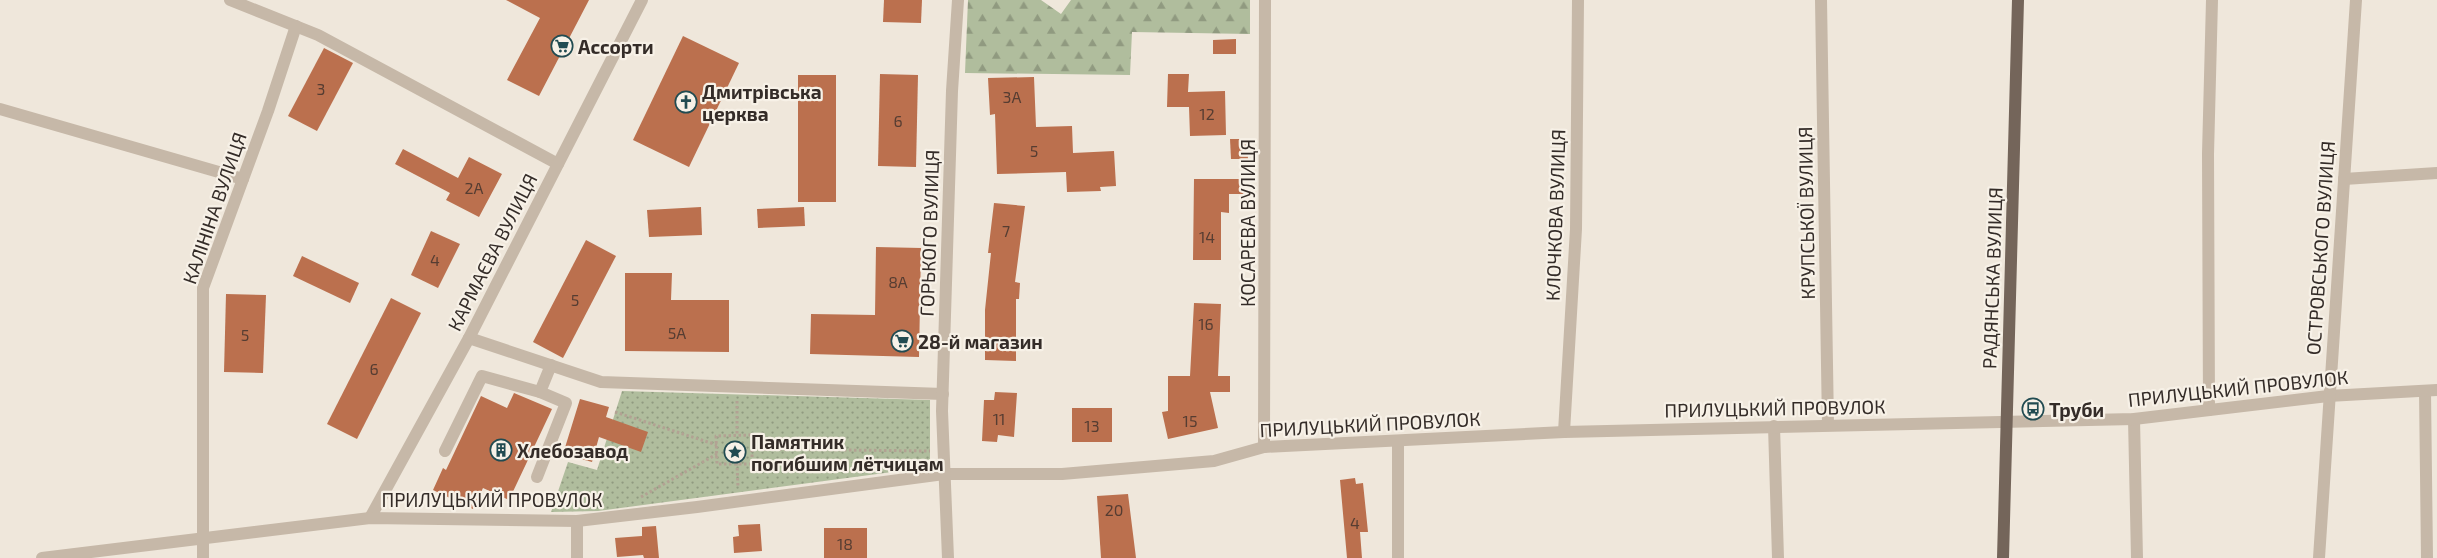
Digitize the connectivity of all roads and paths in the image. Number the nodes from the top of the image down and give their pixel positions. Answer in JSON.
{"nodes":[{"id":1,"x":230,"y":0,"type":"edge"},
{"id":2,"x":642,"y":0,"type":"edge"},
{"id":3,"x":958,"y":0,"type":"edge"},
{"id":4,"x":1265,"y":0,"type":"edge"},
{"id":5,"x":1578,"y":0,"type":"edge"},
{"id":6,"x":1821,"y":0,"type":"edge"},
{"id":7,"x":2018,"y":0,"type":"edge"},
{"id":8,"x":2212,"y":0,"type":"edge"},
{"id":9,"x":2356,"y":0,"type":"edge"},
{"id":10,"x":296,"y":26,"type":"junction"},
{"id":11,"x":0,"y":109,"type":"edge"},
{"id":12,"x":558,"y":164,"type":"junction"},
{"id":13,"x":2437,"y":173,"type":"edge"},
{"id":14,"x":2344,"y":178,"type":"junction"},
{"id":15,"x":243,"y":179,"type":"junction"},
{"id":16,"x":470,"y":338,"type":"junction"},
{"id":17,"x":551,"y":365,"type":"junction"},
{"id":18,"x":737,"y":387,"type":"junction"},
{"id":19,"x":2431,"y":390,"type":"edge"},
{"id":20,"x":540,"y":392,"type":"junction"},
{"id":21,"x":943,"y":394,"type":"junction"},
{"id":22,"x":2328,"y":396,"type":"junction"},
{"id":23,"x":2208,"y":410,"type":"junction"},
{"id":24,"x":615,"y":412,"type":"dead end"},
{"id":25,"x":2134,"y":419,"type":"junction"},
{"id":26,"x":2006,"y":422,"type":"junction"},
{"id":27,"x":1828,"y":425,"type":"junction"},
{"id":28,"x":1774,"y":426,"type":"junction"},
{"id":29,"x":1564,"y":432,"type":"junction"},
{"id":30,"x":737,"y":435,"type":"junction"},
{"id":31,"x":1398,"y":441,"type":"junction"},
{"id":32,"x":717,"y":445,"type":"junction"},
{"id":33,"x":1264,"y":447,"type":"junction"},
{"id":34,"x":752,"y":449,"type":"junction"},
{"id":35,"x":943,"y":451,"type":"junction"},
{"id":36,"x":445,"y":452,"type":"dead end"},
{"id":37,"x":717,"y":454,"type":"junction"},
{"id":38,"x":738,"y":463,"type":"junction"},
{"id":39,"x":944,"y":474,"type":"junction"},
{"id":40,"x":537,"y":477,"type":"dead end"},
{"id":41,"x":639,"y":498,"type":"dead end"},
{"id":42,"x":738,"y":502,"type":"junction"},
{"id":43,"x":370,"y":518,"type":"junction"},
{"id":44,"x":577,"y":521,"type":"junction"},
{"id":45,"x":202,"y":539,"type":"junction"},
{"id":46,"x":42,"y":558,"type":"edge"},
{"id":47,"x":202,"y":558,"type":"edge"},
{"id":48,"x":577,"y":558,"type":"edge"},
{"id":49,"x":948,"y":558,"type":"edge"},
{"id":50,"x":1398,"y":558,"type":"edge"},
{"id":51,"x":1778,"y":558,"type":"edge"},
{"id":52,"x":2003,"y":558,"type":"edge"},
{"id":53,"x":2137,"y":558,"type":"edge"},
{"id":54,"x":2319,"y":558,"type":"edge"},
{"id":55,"x":2427,"y":558,"type":"edge"}],
"edges":[{"from":1,"to":10,"type":"street"},
{"from":2,"to":12,"type":"street","name":"КАРМАЄВА ВУЛИЦЯ"},
{"from":3,"to":21,"type":"street","name":"ГОРЬКОГО ВУЛИЦЯ"},
{"from":4,"to":33,"type":"street","name":"КОСАРЕВА ВУЛИЦЯ"},
{"from":5,"to":29,"type":"street","name":"КЛОЧКОВА ВУЛИЦЯ"},
{"from":6,"to":27,"type":"street","name":"КРУПСЬКОЇ ВУЛИЦЯ"},
{"from":7,"to":26,"type":"main road","name":"РАДЯНСЬКА ВУЛИЦЯ"},
{"from":8,"to":23,"type":"street"},
{"from":9,"to":14,"type":"street","name":"ОСТРОВСЬКОГО ВУЛИЦЯ"},
{"from":10,"to":12,"type":"street"},
{"from":10,"to":15,"type":"street","name":"КАЛІНІНА ВУЛИЦЯ"},
{"from":11,"to":15,"type":"street"},
{"from":12,"to":16,"type":"street","name":"КАРМАЄВА ВУЛИЦЯ"},
{"from":13,"to":14,"type":"street"},
{"from":14,"to":22,"type":"street","name":"ОСТРОВСЬКОГО ВУЛИЦЯ"},
{"from":15,"to":45,"type":"street","name":"КАЛІНІНА ВУЛИЦЯ"},
{"from":16,"to":17,"type":"street"},
{"from":16,"to":43,"type":"street","name":"КАРМАЄВА ВУЛИЦЯ"},
{"from":17,"to":18,"type":"street"},
{"from":17,"to":20,"type":"street"},
{"from":18,"to":21,"type":"street"},
{"from":18,"to":30,"type":"path"},
{"from":19,"to":22,"type":"street","name":"ПРИЛУЦЬКИЙ ПРОВУЛОК"},
{"from":19,"to":55,"type":"street"},
{"from":20,"to":36,"type":"street"},
{"from":20,"to":40,"type":"street"},
{"from":21,"to":35,"type":"street","name":"ГОРЬКОГО ВУЛИЦЯ"},
{"from":22,"to":23,"type":"street","name":"ПРИЛУЦЬКИЙ ПРОВУЛОК"},
{"from":22,"to":54,"type":"street","name":"ОСТРОВСЬКОГО ВУЛИЦЯ"},
{"from":23,"to":25,"type":"street","name":"ПРИЛУЦЬКИЙ ПРОВУЛОК"},
{"from":24,"to":32,"type":"path"},
{"from":25,"to":26,"type":"street","name":"ПРИЛУЦЬКИЙ ПРОВУЛОК"},
{"from":25,"to":53,"type":"street"},
{"from":26,"to":27,"type":"street","name":"ПРИЛУЦЬКИЙ ПРОВУЛОК"},
{"from":26,"to":52,"type":"main road","name":"РАДЯНСЬКА ВУЛИЦЯ"},
{"from":27,"to":28,"type":"street","name":"ПРИЛУЦЬКИЙ ПРОВУЛОК"},
{"from":28,"to":29,"type":"street","name":"ПРИЛУЦЬКИЙ ПРОВУЛОК"},
{"from":28,"to":51,"type":"street"},
{"from":29,"to":31,"type":"street","name":"ПРИЛУЦЬКИЙ ПРОВУЛОК"},
{"from":30,"to":32,"type":"path"},
{"from":30,"to":34,"type":"path"},
{"from":31,"to":33,"type":"street","name":"ПРИЛУЦЬКИЙ ПРОВУЛОК"},
{"from":31,"to":50,"type":"street"},
{"from":32,"to":37,"type":"path"},
{"from":33,"to":39,"type":"street","name":"ПРИЛУЦЬКИЙ ПРОВУЛОК"},
{"from":34,"to":35,"type":"path"},
{"from":34,"to":38,"type":"path"},
{"from":35,"to":39,"type":"street","name":"ГОРЬКОГО ВУЛИЦЯ"},
{"from":37,"to":38,"type":"path"},
{"from":37,"to":41,"type":"path"},
{"from":38,"to":42,"type":"path"},
{"from":39,"to":42,"type":"street","name":"ПРИЛУЦЬКИЙ ПРОВУЛОК"},
{"from":39,"to":49,"type":"street","name":"ГОРЬКОГО ВУЛИЦЯ"},
{"from":42,"to":44,"type":"street","name":"ПРИЛУЦЬКИЙ ПРОВУЛОК"},
{"from":43,"to":44,"type":"street","name":"ПРИЛУЦЬКИЙ ПРОВУЛОК"},
{"from":43,"to":45,"type":"street","name":"ПРИЛУЦЬКИЙ ПРОВУЛОК"},
{"from":44,"to":48,"type":"street"},
{"from":45,"to":46,"type":"street","name":"ПРИЛУЦЬКИЙ ПРОВУЛОК"},
{"from":45,"to":47,"type":"street","name":"КАЛІНІНА ВУЛИЦЯ"}]}
